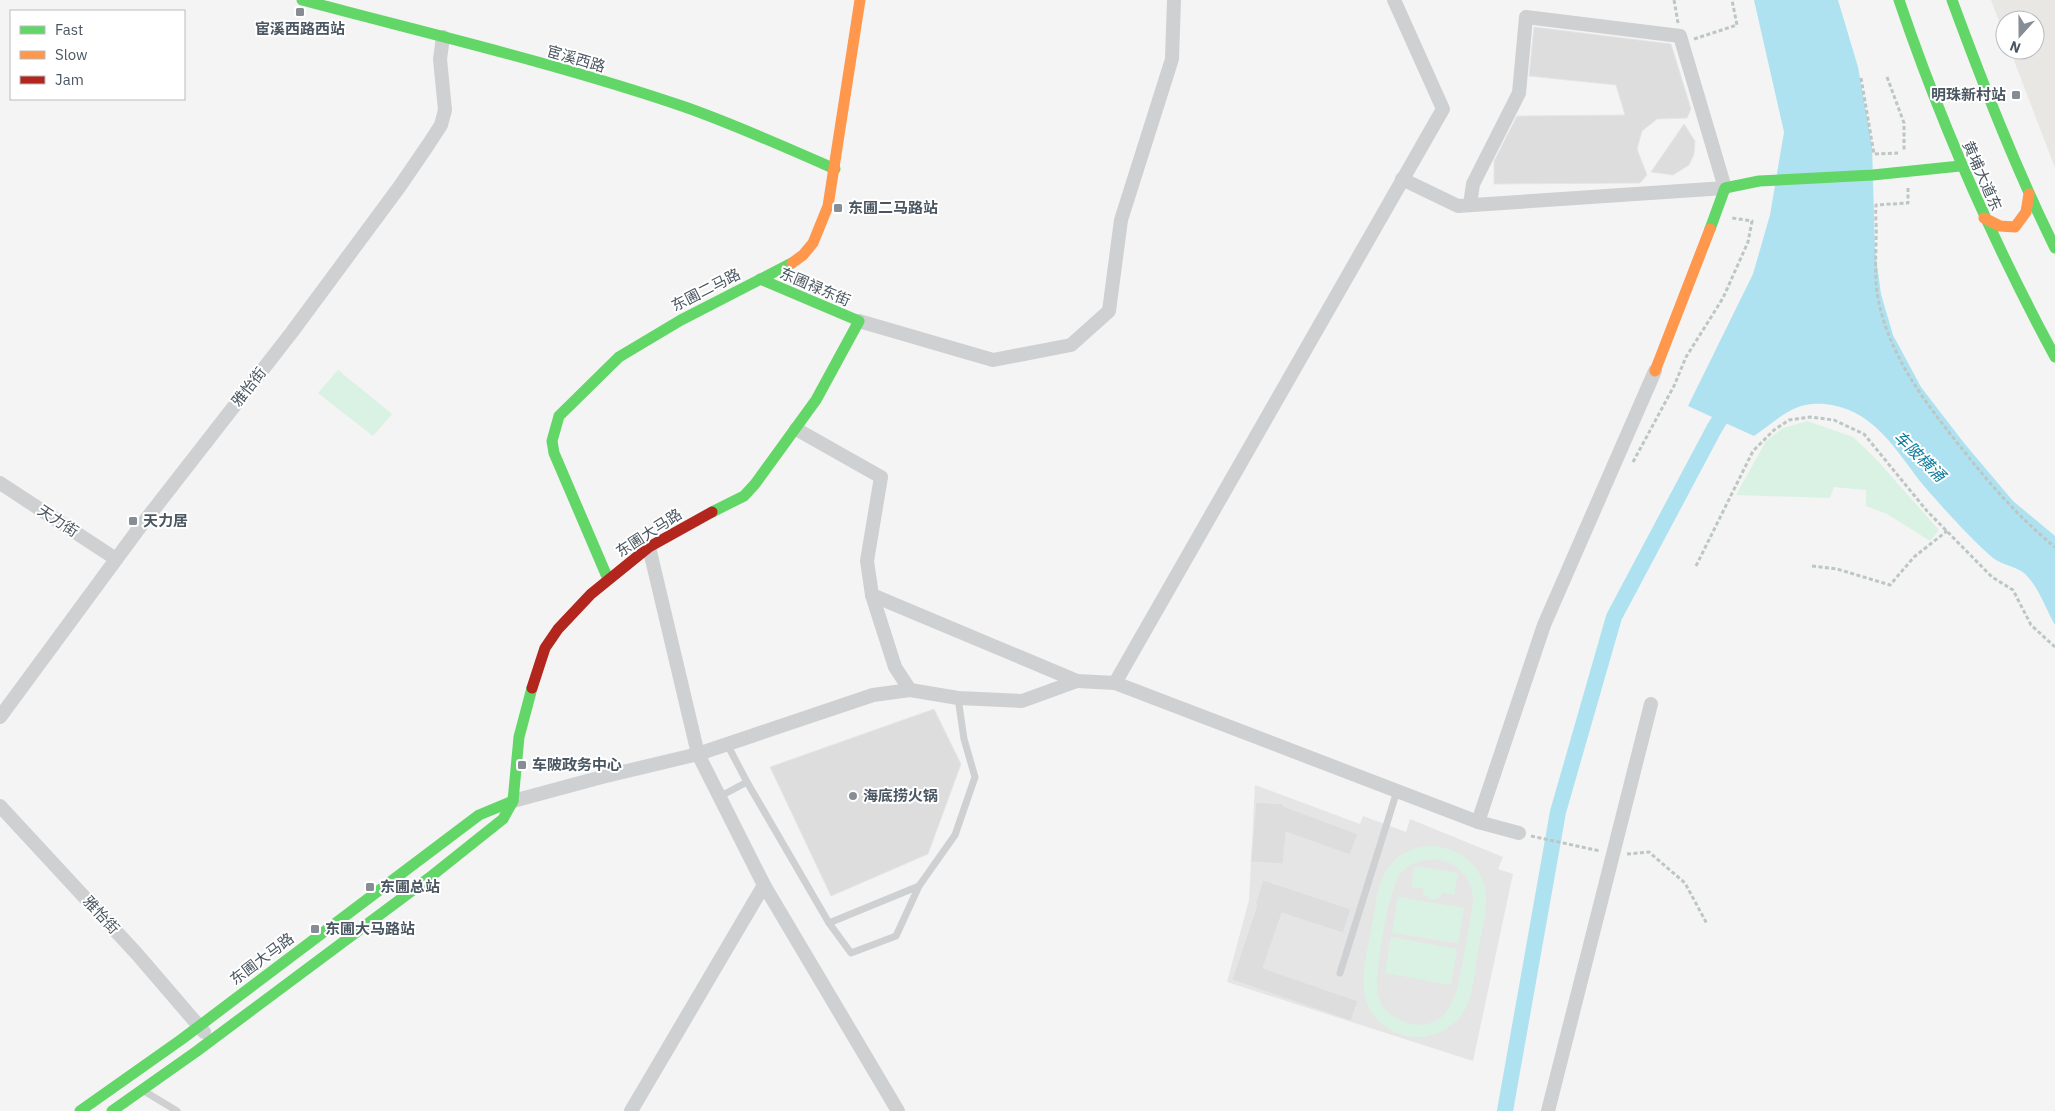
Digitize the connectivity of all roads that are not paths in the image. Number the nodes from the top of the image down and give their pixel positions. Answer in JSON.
{"nodes":[{"id":1,"x":302,"y":0,"type":"edge"},
{"id":2,"x":860,"y":0,"type":"edge"},
{"id":3,"x":1174,"y":0,"type":"edge"},
{"id":4,"x":1394,"y":0,"type":"edge"},
{"id":5,"x":1899,"y":0,"type":"edge"},
{"id":6,"x":1952,"y":0,"type":"edge"},
{"id":7,"x":443,"y":37,"type":"junction"},
{"id":8,"x":1960,"y":166,"type":"junction"},
{"id":9,"x":835,"y":169,"type":"junction"},
{"id":10,"x":1402,"y":178,"type":"junction"},
{"id":11,"x":1725,"y":188,"type":"junction"},
{"id":12,"x":2029,"y":194,"type":"junction"},
{"id":13,"x":1470,"y":205,"type":"junction"},
{"id":14,"x":1984,"y":218,"type":"junction"},
{"id":15,"x":2055,"y":248,"type":"edge"},
{"id":16,"x":760,"y":279,"type":"junction"},
{"id":17,"x":859,"y":322,"type":"junction"},
{"id":18,"x":2055,"y":357,"type":"edge"},
{"id":19,"x":1655,"y":371,"type":"joint"},
{"id":20,"x":796,"y":429,"type":"junction"},
{"id":21,"x":0,"y":483,"type":"edge"},
{"id":22,"x":649,"y":547,"type":"junction"},
{"id":23,"x":116,"y":559,"type":"junction"},
{"id":24,"x":608,"y":579,"type":"junction"},
{"id":25,"x":872,"y":595,"type":"junction"},
{"id":26,"x":1077,"y":681,"type":"junction"},
{"id":27,"x":1115,"y":683,"type":"junction"},
{"id":28,"x":910,"y":690,"type":"junction"},
{"id":29,"x":958,"y":698,"type":"junction"},
{"id":30,"x":1651,"y":704,"type":"dead end"},
{"id":31,"x":0,"y":717,"type":"edge"},
{"id":32,"x":727,"y":744,"type":"junction"},
{"id":33,"x":698,"y":754,"type":"junction"},
{"id":34,"x":747,"y":782,"type":"junction"},
{"id":35,"x":1397,"y":791,"type":"junction"},
{"id":36,"x":719,"y":797,"type":"junction"},
{"id":37,"x":513,"y":801,"type":"junction"},
{"id":38,"x":0,"y":806,"type":"edge"},
{"id":39,"x":1478,"y":822,"type":"junction"},
{"id":40,"x":1519,"y":833,"type":"road end"},
{"id":41,"x":764,"y":885,"type":"junction"},
{"id":42,"x":919,"y":886,"type":"junction"},
{"id":43,"x":829,"y":923,"type":"junction"},
{"id":44,"x":1340,"y":973,"type":"dead end"},
{"id":45,"x":199,"y":1026,"type":"junction"},
{"id":46,"x":211,"y":1040,"type":"junction"},
{"id":47,"x":133,"y":1085,"type":"junction"},
{"id":48,"x":80,"y":1111,"type":"edge"},
{"id":49,"x":112,"y":1111,"type":"edge"},
{"id":50,"x":177,"y":1111,"type":"edge"},
{"id":51,"x":631,"y":1111,"type":"edge"},
{"id":52,"x":898,"y":1111,"type":"edge"},
{"id":53,"x":1548,"y":1111,"type":"edge"}],
"edges":[{"from":1,"to":7,"type":"street","name":"宦溪西路"},
{"from":2,"to":9,"type":"street","name":"东圃二马路"},
{"from":3,"to":17,"type":"street"},
{"from":4,"to":10,"type":"street"},
{"from":5,"to":8,"type":"street","name":"黄埔大道东"},
{"from":6,"to":12,"type":"street"},
{"from":7,"to":9,"type":"street","name":"宦溪西路"},
{"from":7,"to":23,"type":"street","name":"雅怡街"},
{"from":8,"to":11,"type":"street"},
{"from":8,"to":14,"type":"street","name":"黄埔大道东"},
{"from":9,"to":16,"type":"street","name":"东圃二马路"},
{"from":10,"to":13,"type":"street"},
{"from":10,"to":27,"type":"street"},
{"from":11,"to":13,"type":"street"},
{"from":11,"to":13,"type":"street"},
{"from":11,"to":19,"type":"street"},
{"from":12,"to":14,"type":"street"},
{"from":12,"to":15,"type":"street"},
{"from":14,"to":18,"type":"street","name":"黄埔大道东"},
{"from":16,"to":17,"type":"street","name":"东圃禄东街"},
{"from":16,"to":24,"type":"street","name":"东圃二马路"},
{"from":17,"to":20,"type":"street","name":"东圃大马路"},
{"from":19,"to":39,"type":"street"},
{"from":20,"to":22,"type":"street","name":"东圃大马路"},
{"from":20,"to":25,"type":"street"},
{"from":21,"to":23,"type":"street","name":"天力街"},
{"from":22,"to":24,"type":"street","name":"东圃大马路"},
{"from":22,"to":33,"type":"street"},
{"from":23,"to":31,"type":"street","name":"雅怡街"},
{"from":24,"to":37,"type":"street","name":"东圃大马路"},
{"from":25,"to":26,"type":"street"},
{"from":25,"to":28,"type":"street"},
{"from":26,"to":27,"type":"street"},
{"from":26,"to":29,"type":"street"},
{"from":27,"to":35,"type":"street"},
{"from":28,"to":29,"type":"street"},
{"from":28,"to":32,"type":"street"},
{"from":29,"to":42,"type":"lane"},
{"from":30,"to":53,"type":"street"},
{"from":32,"to":33,"type":"street"},
{"from":32,"to":34,"type":"lane"},
{"from":33,"to":36,"type":"street"},
{"from":33,"to":37,"type":"street"},
{"from":34,"to":36,"type":"lane"},
{"from":34,"to":43,"type":"lane"},
{"from":35,"to":39,"type":"street"},
{"from":35,"to":44,"type":"lane"},
{"from":36,"to":41,"type":"street"},
{"from":37,"to":45,"type":"street","name":"东圃大马路"},
{"from":37,"to":46,"type":"street","name":"东圃大马路"},
{"from":38,"to":45,"type":"street","name":"雅怡街"},
{"from":39,"to":40,"type":"street"},
{"from":41,"to":51,"type":"street"},
{"from":41,"to":52,"type":"street"},
{"from":42,"to":43,"type":"lane"},
{"from":42,"to":43,"type":"lane"},
{"from":45,"to":46,"type":"street","name":"雅怡街"},
{"from":45,"to":47,"type":"street","name":"东圃大马路"},
{"from":46,"to":47,"type":"street","name":"东圃大马路"},
{"from":47,"to":48,"type":"street","name":"东圃大马路"},
{"from":47,"to":49,"type":"street","name":"东圃大马路"},
{"from":47,"to":50,"type":"lane"}]}
